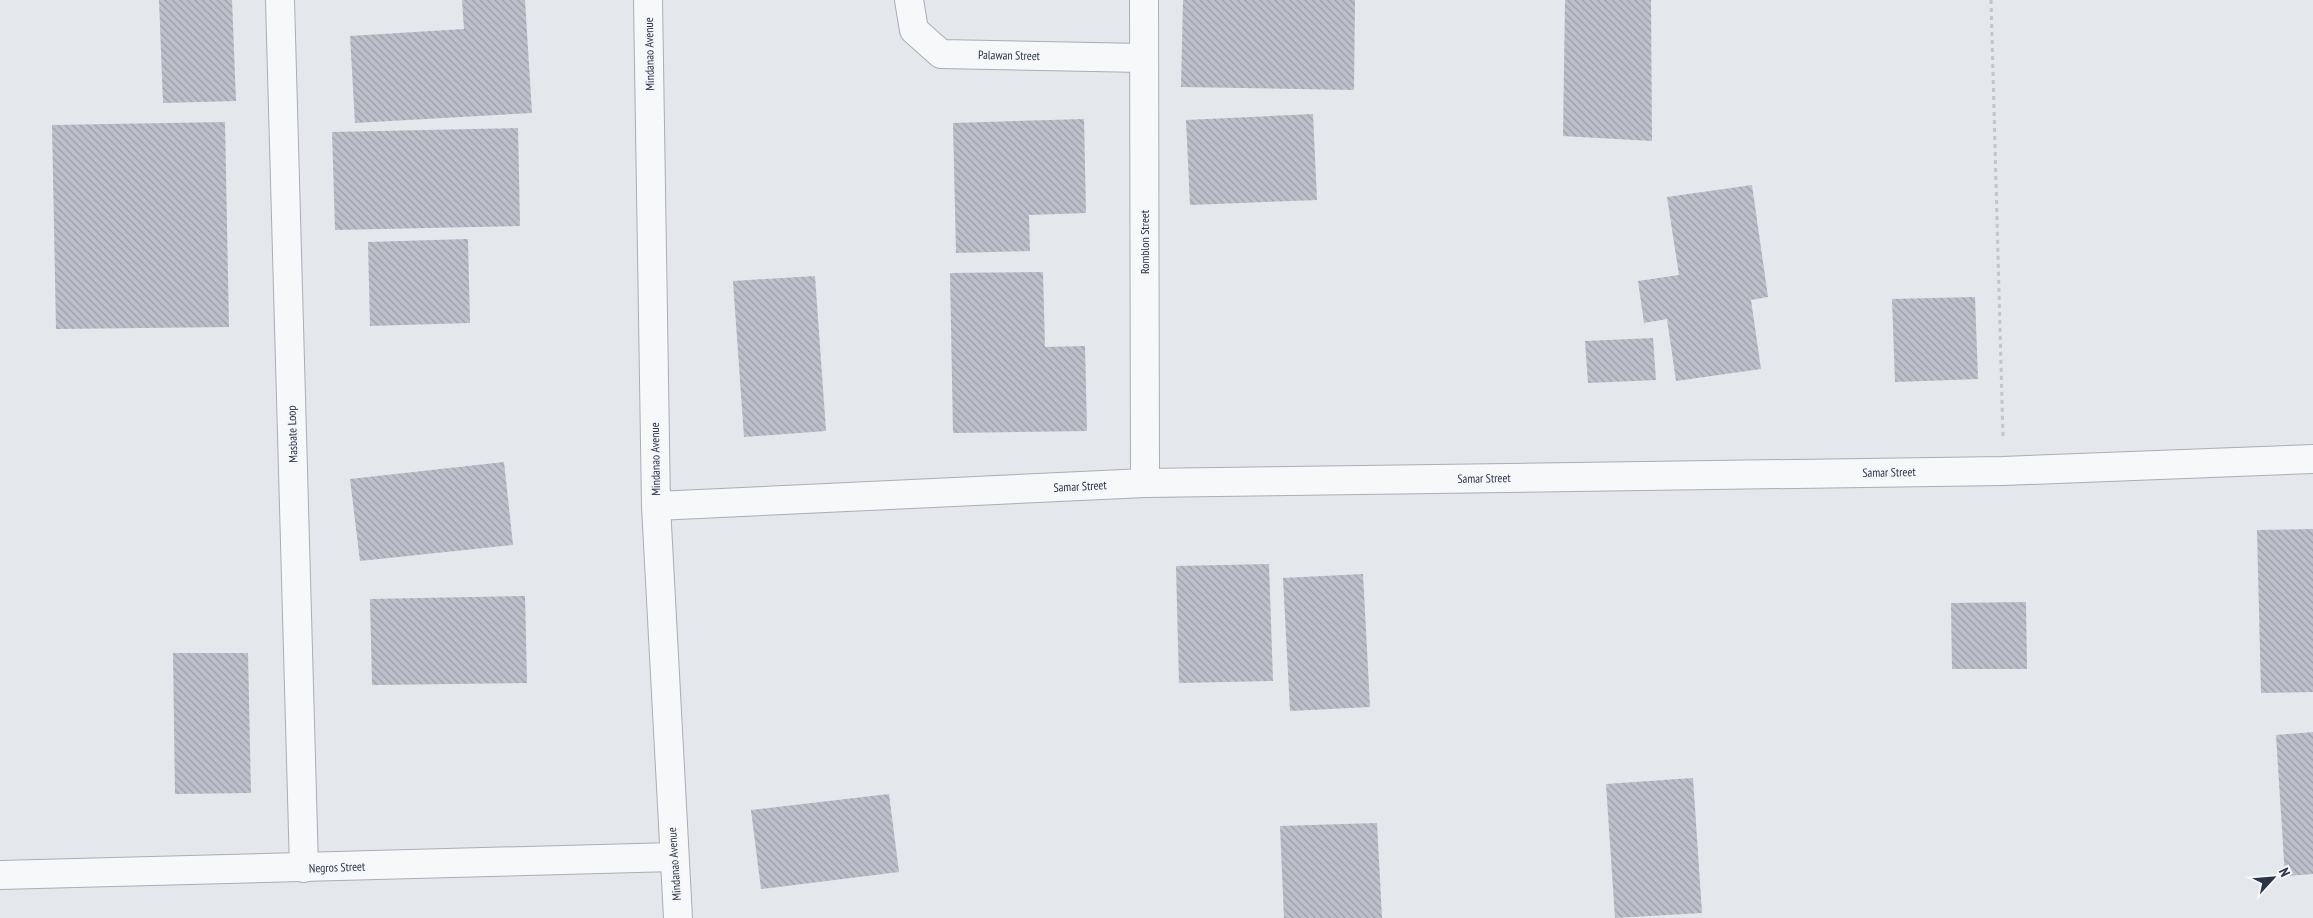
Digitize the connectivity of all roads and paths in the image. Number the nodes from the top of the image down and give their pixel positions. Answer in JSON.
{"nodes":[{"id":1,"x":280,"y":0,"type":"edge"},
{"id":2,"x":648,"y":0,"type":"edge"},
{"id":3,"x":909,"y":0,"type":"edge"},
{"id":4,"x":1144,"y":0,"type":"edge"},
{"id":5,"x":1991,"y":0,"type":"edge"},
{"id":6,"x":1143,"y":58,"type":"junction"},
{"id":7,"x":2313,"y":459,"type":"edge"},
{"id":8,"x":2003,"y":471,"type":"junction"},
{"id":9,"x":1145,"y":483,"type":"junction"},
{"id":10,"x":656,"y":506,"type":"junction"},
{"id":11,"x":674,"y":857,"type":"junction"},
{"id":12,"x":304,"y":868,"type":"junction"},
{"id":13,"x":0,"y":875,"type":"edge"},
{"id":14,"x":678,"y":918,"type":"edge"}],
"edges":[{"from":1,"to":12,"type":"street","name":"Masbate Loop"},
{"from":2,"to":10,"type":"street","name":"Mindanao Avenue"},
{"from":3,"to":6,"type":"street","name":"Palawan Street"},
{"from":4,"to":6,"type":"street","name":"Romblon Street"},
{"from":5,"to":8,"type":"path"},
{"from":6,"to":9,"type":"street","name":"Romblon Street"},
{"from":7,"to":8,"type":"street","name":"Samar Street"},
{"from":8,"to":9,"type":"street","name":"Samar Street"},
{"from":9,"to":10,"type":"street","name":"Samar Street"},
{"from":10,"to":11,"type":"street","name":"Mindanao Avenue"},
{"from":11,"to":12,"type":"street","name":"Negros Street"},
{"from":11,"to":14,"type":"street","name":"Mindanao Avenue"},
{"from":12,"to":13,"type":"street","name":"Negros Street"}]}
